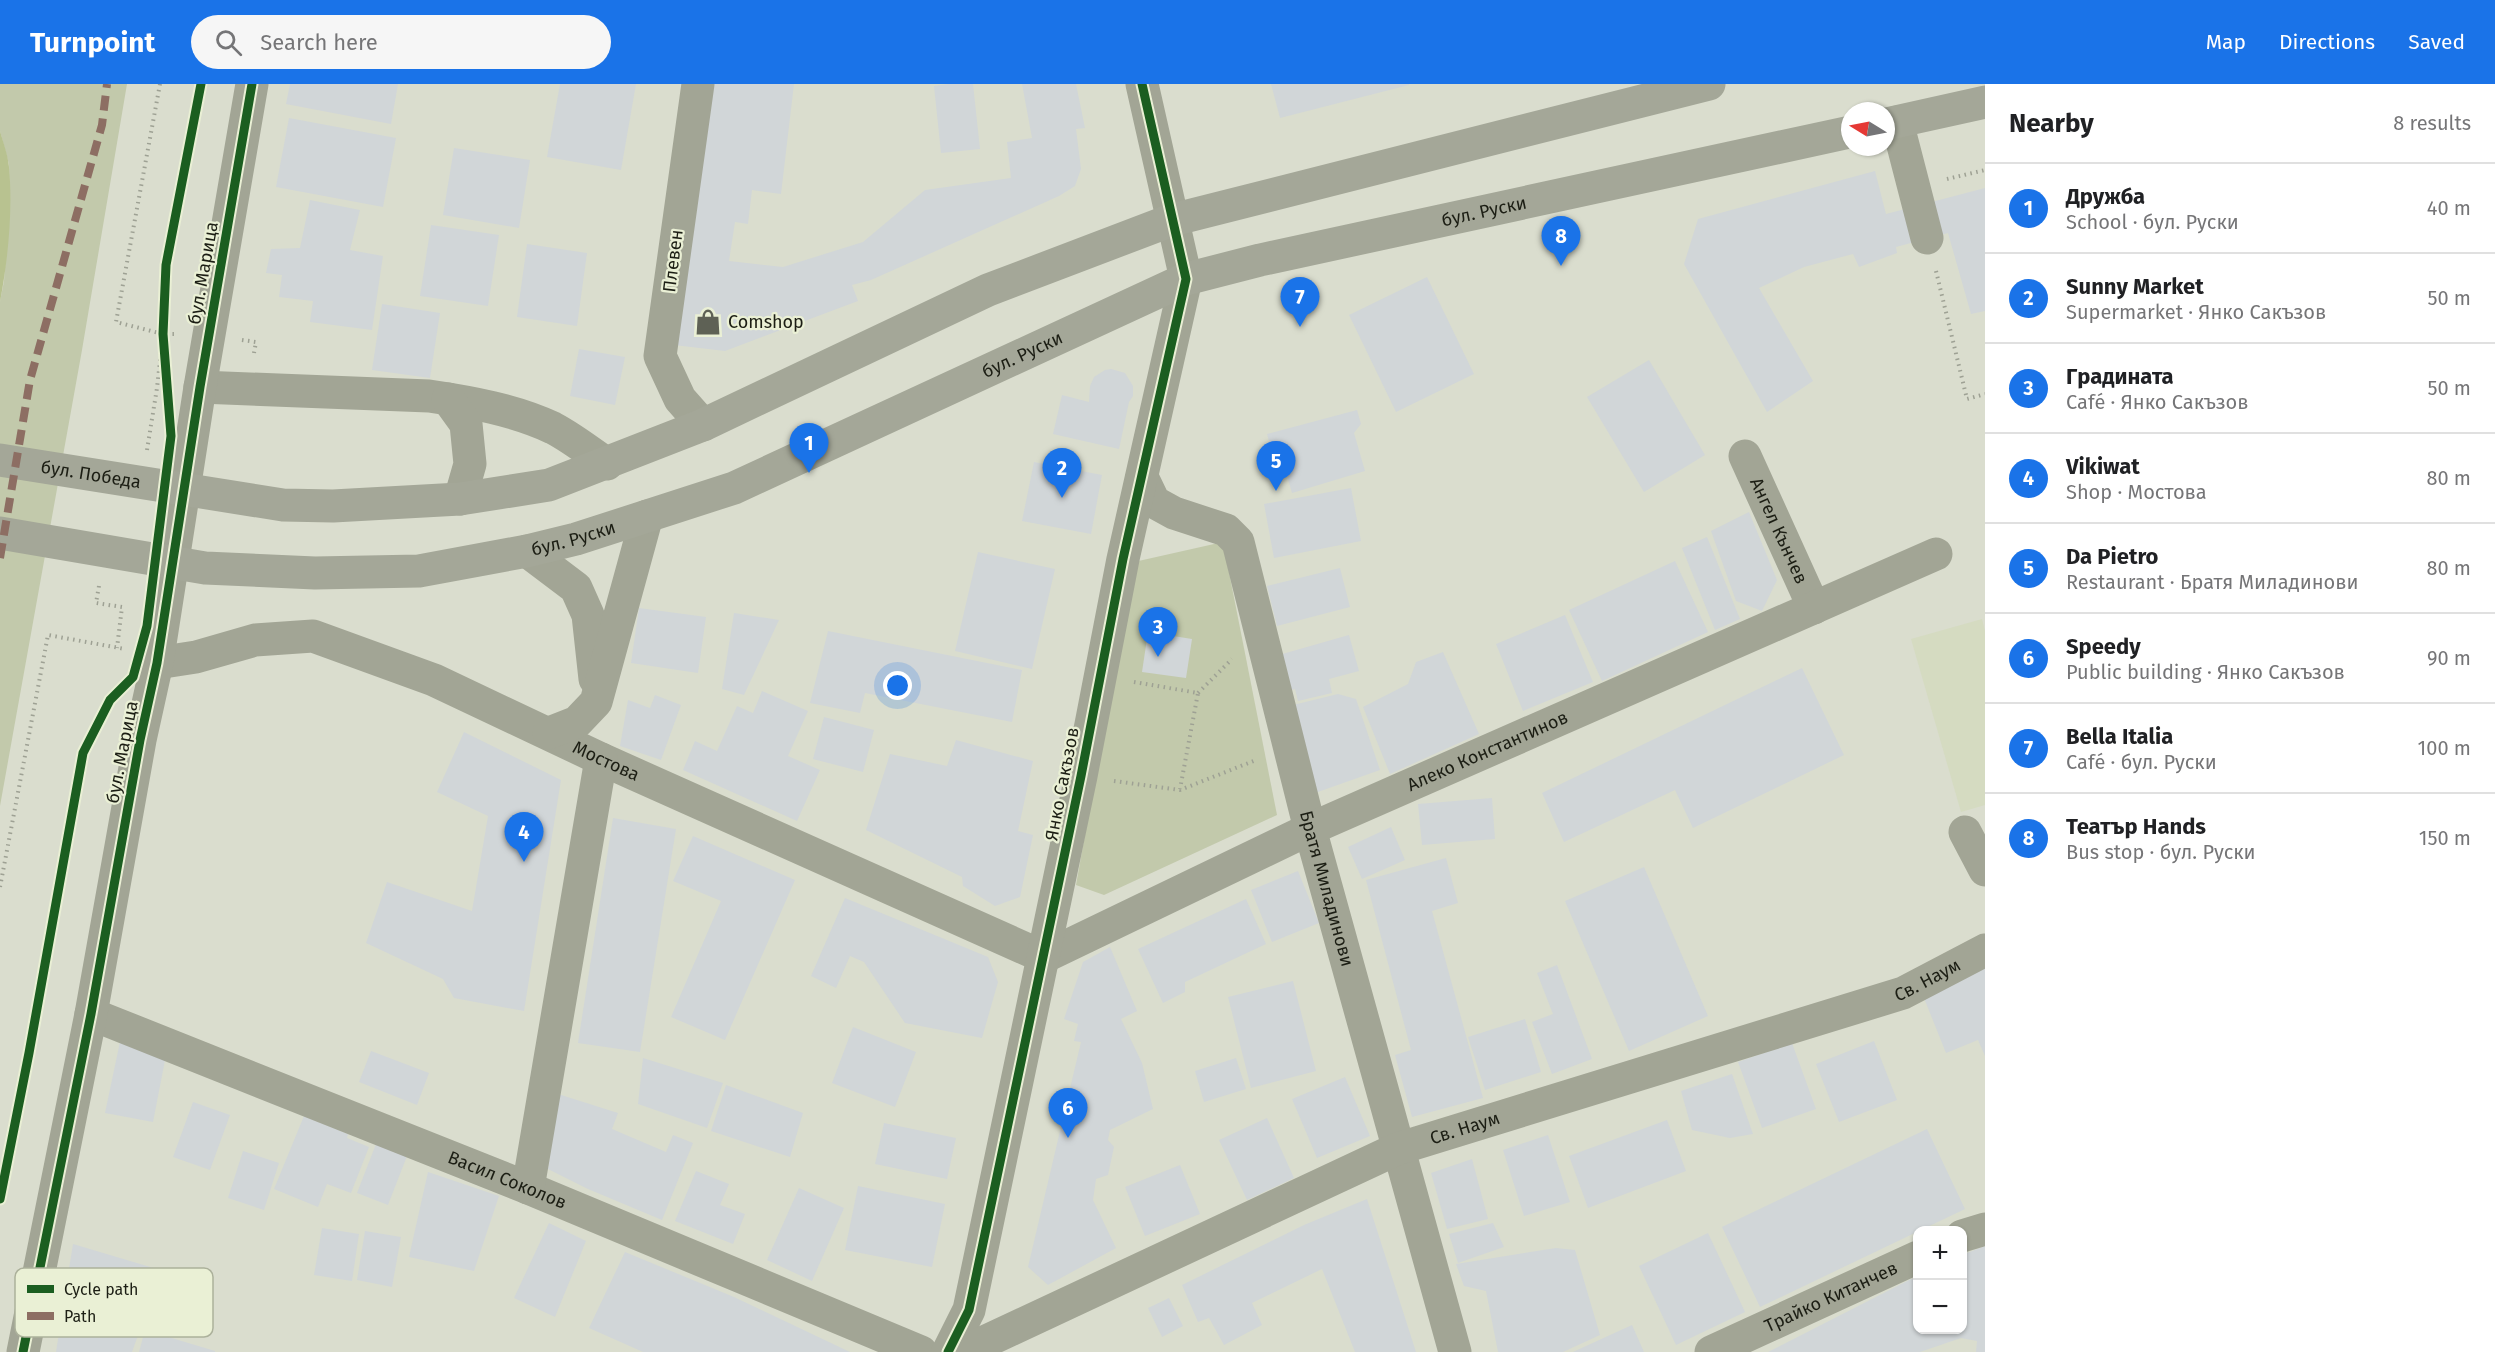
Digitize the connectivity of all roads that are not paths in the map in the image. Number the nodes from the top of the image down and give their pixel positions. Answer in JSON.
{"nodes":[{"id":1,"x":252,"y":84,"type":"edge"},
{"id":2,"x":698,"y":84,"type":"edge"},
{"id":3,"x":1142,"y":84,"type":"edge"},
{"id":4,"x":1709,"y":84,"type":"edge"},
{"id":5,"x":1985,"y":102,"type":"edge"},
{"id":6,"x":1895,"y":122,"type":"edge"},
{"id":7,"x":1841,"y":134,"type":"edge"},
{"id":8,"x":1895,"y":136,"type":"edge"},
{"id":9,"x":1172,"y":220,"type":"junction"},
{"id":10,"x":1931,"y":252,"type":"road end"},
{"id":11,"x":1186,"y":279,"type":"junction"},
{"id":12,"x":200,"y":387,"type":"junction"},
{"id":13,"x":448,"y":399,"type":"junction"},
{"id":14,"x":704,"y":425,"type":"junction"},
{"id":15,"x":1745,"y":456,"type":"dead end"},
{"id":16,"x":0,"y":460,"type":"edge"},
{"id":17,"x":607,"y":464,"type":"junction"},
{"id":18,"x":1142,"y":477,"type":"junction"},
{"id":19,"x":460,"y":499,"type":"junction"},
{"id":20,"x":647,"y":516,"type":"junction"},
{"id":21,"x":0,"y":532,"type":"edge"},
{"id":22,"x":527,"y":551,"type":"junction"},
{"id":23,"x":1936,"y":554,"type":"dead end"},
{"id":24,"x":1814,"y":608,"type":"junction"},
{"id":25,"x":157,"y":663,"type":"junction"},
{"id":26,"x":596,"y":702,"type":"junction"},
{"id":27,"x":549,"y":733,"type":"junction"},
{"id":28,"x":601,"y":759,"type":"junction"},
{"id":29,"x":1310,"y":829,"type":"junction"},
{"id":30,"x":1965,"y":832,"type":"dead end"},
{"id":31,"x":1985,"y":870,"type":"edge"},
{"id":32,"x":1985,"y":950,"type":"edge"},
{"id":33,"x":1044,"y":957,"type":"junction"},
{"id":34,"x":92,"y":1014,"type":"junction"},
{"id":35,"x":1397,"y":1149,"type":"junction"},
{"id":36,"x":528,"y":1188,"type":"junction"},
{"id":37,"x":1985,"y":1229,"type":"edge"},
{"id":38,"x":1967,"y":1234,"type":"edge"},
{"id":39,"x":1913,"y":1259,"type":"edge"},
{"id":40,"x":39,"y":1268,"type":"edge"},
{"id":41,"x":25,"y":1337,"type":"edge"},
{"id":42,"x":22,"y":1352,"type":"edge"},
{"id":43,"x":921,"y":1352,"type":"edge"},
{"id":44,"x":948,"y":1352,"type":"edge"},
{"id":45,"x":963,"y":1352,"type":"edge"},
{"id":46,"x":1455,"y":1352,"type":"edge"},
{"id":47,"x":1711,"y":1352,"type":"edge"}],
"edges":[{"from":1,"to":12,"type":"street","name":"бул. Марица"},
{"from":2,"to":14,"type":"street","name":"Плевен"},
{"from":3,"to":9,"type":"street","name":"Янко Сакъзов"},
{"from":4,"to":9,"type":"main road"},
{"from":5,"to":6,"type":"main road"},
{"from":7,"to":11,"type":"main road","name":"бул. Руски"},
{"from":8,"to":10,"type":"street"},
{"from":9,"to":11,"type":"street","name":"Янко Сакъзов"},
{"from":9,"to":14,"type":"main road"},
{"from":11,"to":18,"type":"street","name":"Янко Сакъзов"},
{"from":11,"to":20,"type":"main road","name":"бул. Руски"},
{"from":12,"to":13,"type":"street"},
{"from":12,"to":25,"type":"street","name":"бул. Марица"},
{"from":13,"to":17,"type":"street"},
{"from":13,"to":19,"type":"street"},
{"from":14,"to":17,"type":"main road"},
{"from":15,"to":24,"type":"street","name":"Ангел Кънчев"},
{"from":16,"to":19,"type":"main road","name":"бул. Победа"},
{"from":17,"to":19,"type":"main road"},
{"from":18,"to":29,"type":"street","name":"Братя Миладинови"},
{"from":18,"to":33,"type":"street","name":"Янко Сакъзов"},
{"from":20,"to":22,"type":"main road","name":"бул. Руски"},
{"from":20,"to":26,"type":"street"},
{"from":21,"to":22,"type":"main road","name":"бул. Руски"},
{"from":22,"to":26,"type":"street"},
{"from":23,"to":24,"type":"street","name":"Алеко Константинов"},
{"from":24,"to":29,"type":"street","name":"Алеко Константинов"},
{"from":25,"to":27,"type":"street","name":"Мостова"},
{"from":25,"to":34,"type":"street","name":"бул. Марица"},
{"from":26,"to":27,"type":"street"},
{"from":27,"to":28,"type":"street","name":"Мостова"},
{"from":28,"to":33,"type":"street","name":"Мостова"},
{"from":28,"to":36,"type":"street"},
{"from":29,"to":33,"type":"street","name":"Алеко Константинов"},
{"from":29,"to":35,"type":"street","name":"Братя Миладинови"},
{"from":30,"to":31,"type":"street"},
{"from":32,"to":35,"type":"street","name":"Св. Наум"},
{"from":33,"to":44,"type":"street","name":"Янко Сакъзов"},
{"from":34,"to":36,"type":"street","name":"Васил Соколов"},
{"from":34,"to":40,"type":"street","name":"бул. Марица"},
{"from":35,"to":45,"type":"street","name":"Св. Наум"},
{"from":35,"to":46,"type":"street","name":"Братя Миладинови"},
{"from":36,"to":43,"type":"street","name":"Васил Соколов"},
{"from":37,"to":38,"type":"street"},
{"from":39,"to":47,"type":"street","name":"Трайко Китанчев"},
{"from":41,"to":42,"type":"street","name":"бул. Марица"}]}
